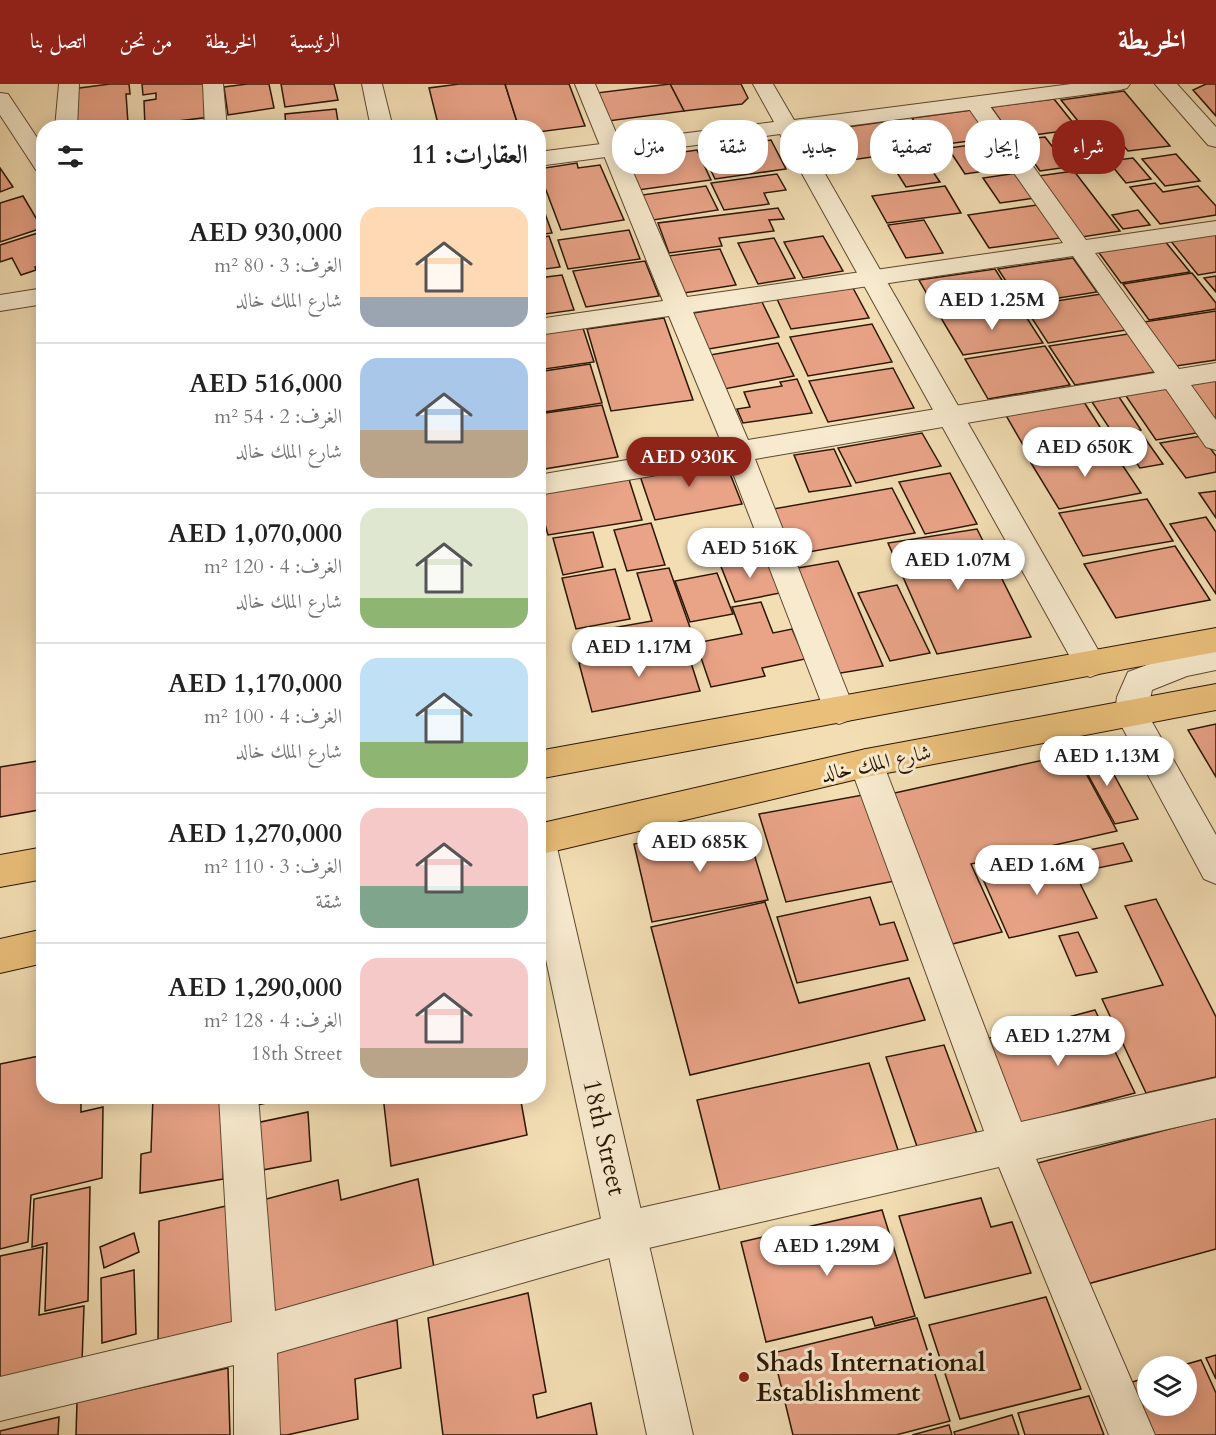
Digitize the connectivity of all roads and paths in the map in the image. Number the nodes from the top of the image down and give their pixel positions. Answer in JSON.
{"nodes":[{"id":1,"x":69,"y":84,"type":"edge"},
{"id":2,"x":213,"y":84,"type":"edge"},
{"id":3,"x":372,"y":84,"type":"edge"},
{"id":4,"x":585,"y":84,"type":"edge"},
{"id":5,"x":763,"y":84,"type":"edge"},
{"id":6,"x":1120,"y":84,"type":"edge"},
{"id":7,"x":1165,"y":84,"type":"edge"},
{"id":8,"x":0,"y":99,"type":"edge"},
{"id":9,"x":976,"y":103,"type":"junction"},
{"id":10,"x":67,"y":120,"type":"edge"},
{"id":11,"x":215,"y":120,"type":"edge"},
{"id":12,"x":379,"y":120,"type":"edge"},
{"id":13,"x":783,"y":120,"type":"edge"},
{"id":14,"x":842,"y":120,"type":"edge"},
{"id":15,"x":780,"y":128,"type":"edge"},
{"id":16,"x":686,"y":140,"type":"edge"},
{"id":17,"x":1216,"y":140,"type":"edge"},
{"id":18,"x":612,"y":149,"type":"joint"},
{"id":19,"x":36,"y":153,"type":"edge"},
{"id":20,"x":546,"y":158,"type":"edge"},
{"id":21,"x":622,"y":174,"type":"edge"},
{"id":22,"x":814,"y":174,"type":"edge"},
{"id":23,"x":1216,"y":228,"type":"edge"},
{"id":24,"x":1081,"y":249,"type":"junction"},
{"id":25,"x":873,"y":279,"type":"junction"},
{"id":26,"x":36,"y":297,"type":"edge"},
{"id":27,"x":0,"y":303,"type":"edge"},
{"id":28,"x":678,"y":307,"type":"junction"},
{"id":29,"x":546,"y":326,"type":"edge"},
{"id":30,"x":1216,"y":372,"type":"edge"},
{"id":31,"x":1171,"y":379,"type":"junction"},
{"id":32,"x":949,"y":415,"type":"junction"},
{"id":33,"x":1216,"y":440,"type":"edge"},
{"id":34,"x":739,"y":452,"type":"junction"},
{"id":35,"x":546,"y":484,"type":"edge"},
{"id":36,"x":1216,"y":640,"type":"edge"},
{"id":37,"x":1216,"y":657,"type":"edge"},
{"id":38,"x":1090,"y":664,"type":"junction"},
{"id":39,"x":1216,"y":697,"type":"edge"},
{"id":40,"x":839,"y":711,"type":"junction"},
{"id":41,"x":1131,"y":714,"type":"junction"},
{"id":42,"x":866,"y":763,"type":"junction"},
{"id":43,"x":546,"y":764,"type":"edge"},
{"id":44,"x":546,"y":838,"type":"edge"},
{"id":45,"x":36,"y":864,"type":"edge"},
{"id":46,"x":1216,"y":868,"type":"edge"},
{"id":47,"x":0,"y":871,"type":"edge"},
{"id":48,"x":546,"y":871,"type":"edge"},
{"id":49,"x":36,"y":948,"type":"edge"},
{"id":50,"x":0,"y":956,"type":"edge"},
{"id":51,"x":1216,"y":1098,"type":"edge"},
{"id":52,"x":239,"y":1104,"type":"edge"},
{"id":53,"x":1010,"y":1146,"type":"junction"},
{"id":54,"x":627,"y":1232,"type":"junction"},
{"id":55,"x":255,"y":1338,"type":"junction"},
{"id":56,"x":0,"y":1399,"type":"edge"},
{"id":57,"x":257,"y":1435,"type":"edge"},
{"id":58,"x":670,"y":1435,"type":"edge"},
{"id":59,"x":1132,"y":1435,"type":"edge"}],
"edges":[{"from":1,"to":10,"type":"street"},
{"from":2,"to":11,"type":"street"},
{"from":3,"to":12,"type":"street"},
{"from":4,"to":18,"type":"street"},
{"from":5,"to":13,"type":"street"},
{"from":6,"to":9,"type":"street"},
{"from":7,"to":17,"type":"street"},
{"from":8,"to":19,"type":"street"},
{"from":9,"to":14,"type":"street"},
{"from":9,"to":24,"type":"street"},
{"from":15,"to":16,"type":"street"},
{"from":18,"to":20,"type":"street"},
{"from":21,"to":28,"type":"street"},
{"from":22,"to":25,"type":"street"},
{"from":23,"to":24,"type":"street"},
{"from":24,"to":25,"type":"street"},
{"from":24,"to":31,"type":"street"},
{"from":25,"to":28,"type":"street"},
{"from":25,"to":32,"type":"street"},
{"from":26,"to":27,"type":"street"},
{"from":28,"to":29,"type":"street"},
{"from":28,"to":34,"type":"street"},
{"from":30,"to":31,"type":"street"},
{"from":31,"to":32,"type":"street"},
{"from":31,"to":33,"type":"street"},
{"from":32,"to":34,"type":"street"},
{"from":32,"to":38,"type":"street"},
{"from":34,"to":35,"type":"street"},
{"from":34,"to":40,"type":"street"},
{"from":36,"to":38,"type":"main road"},
{"from":37,"to":41,"type":"street"},
{"from":38,"to":40,"type":"main road"},
{"from":39,"to":41,"type":"main road","name":"شارع الملك خالد"},
{"from":40,"to":43,"type":"main road"},
{"from":41,"to":42,"type":"main road","name":"شارع الملك خالد"},
{"from":41,"to":46,"type":"street"},
{"from":42,"to":44,"type":"main road","name":"شارع الملك خالد"},
{"from":42,"to":53,"type":"street"},
{"from":45,"to":47,"type":"main road"},
{"from":48,"to":54,"type":"street","name":"18th Street"},
{"from":49,"to":50,"type":"main road"},
{"from":51,"to":53,"type":"street"},
{"from":52,"to":55,"type":"street"},
{"from":53,"to":54,"type":"street"},
{"from":53,"to":59,"type":"street"},
{"from":54,"to":55,"type":"street"},
{"from":54,"to":58,"type":"street","name":"18th Street"},
{"from":55,"to":56,"type":"street"},
{"from":55,"to":57,"type":"street"}]}
